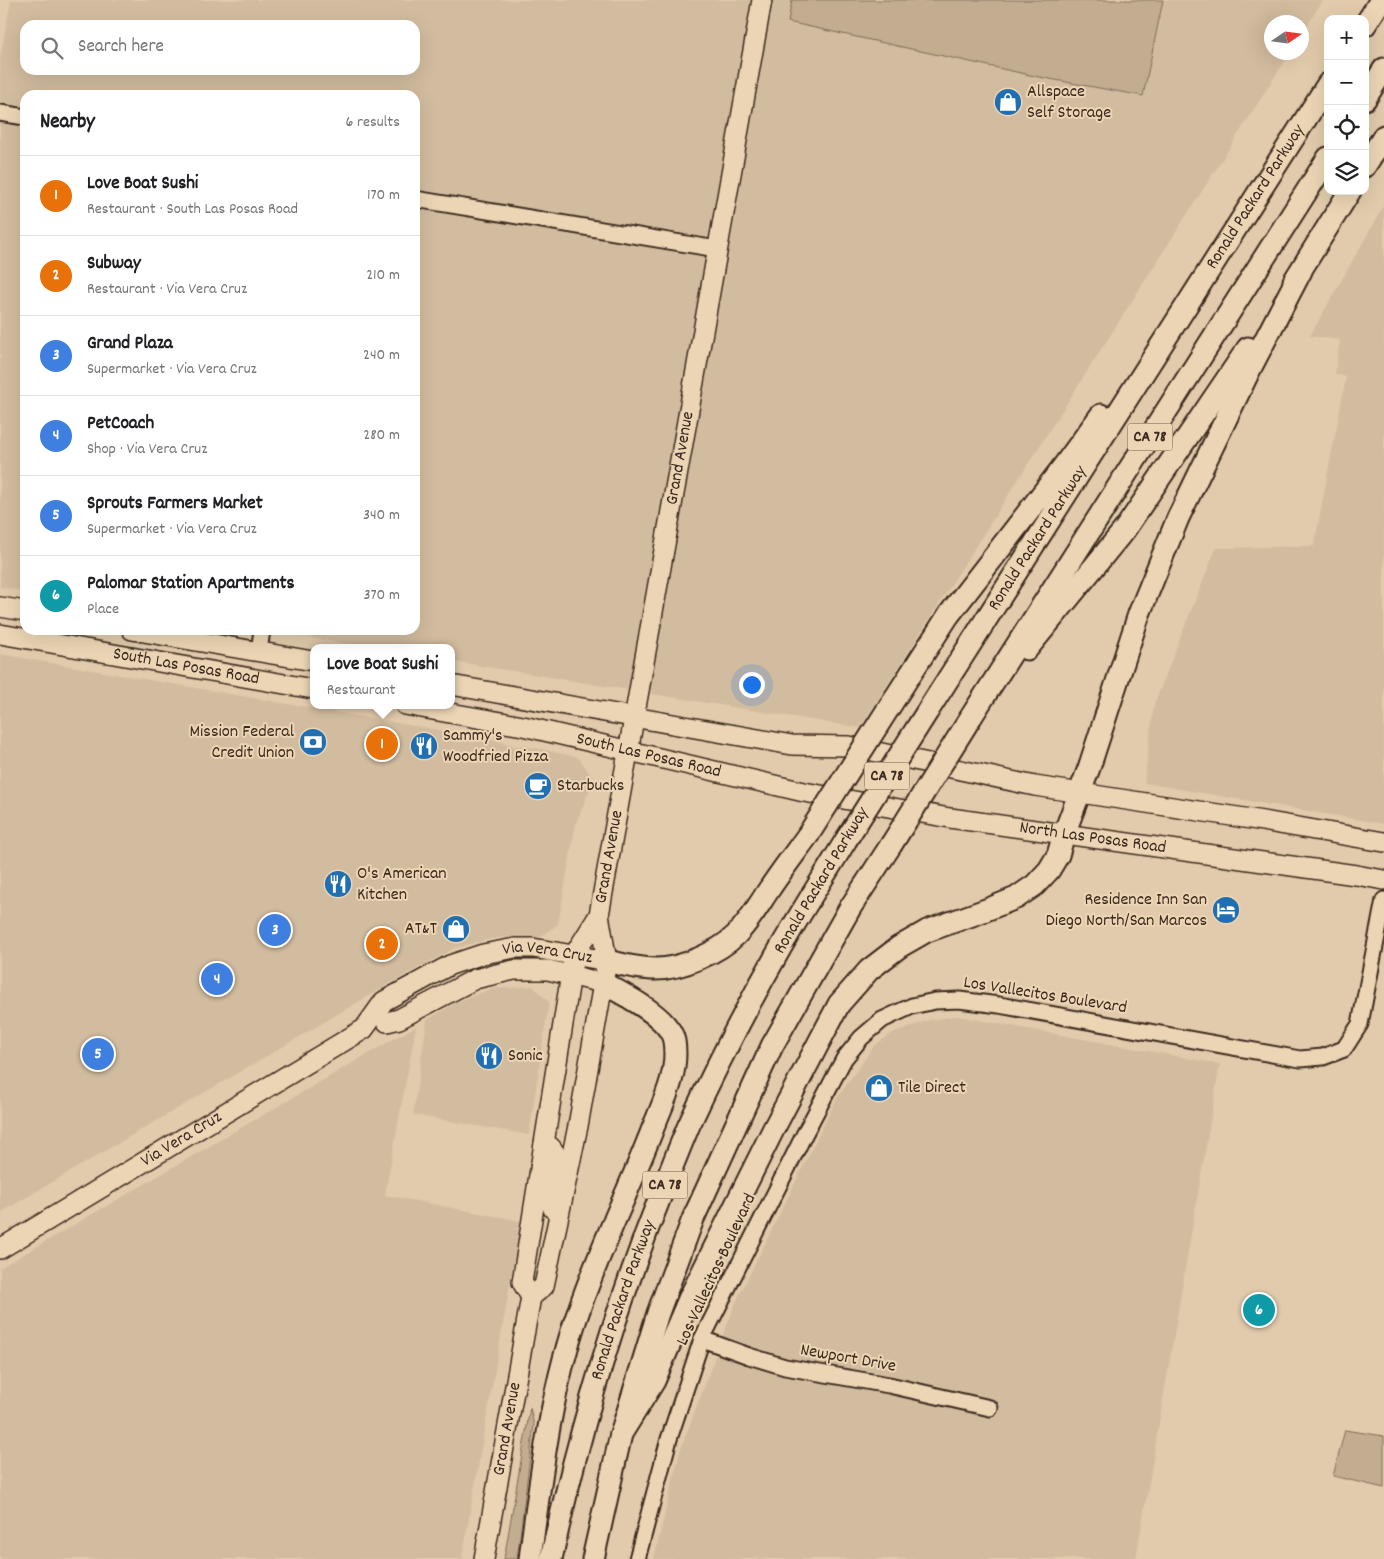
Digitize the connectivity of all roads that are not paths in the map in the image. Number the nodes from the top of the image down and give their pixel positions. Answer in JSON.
{"nodes":[{"id":1,"x":762,"y":0,"type":"edge"},
{"id":2,"x":1381,"y":0,"type":"edge"},
{"id":3,"x":1369,"y":19,"type":"edge"},
{"id":4,"x":1384,"y":69,"type":"edge"},
{"id":5,"x":1324,"y":90,"type":"edge"},
{"id":6,"x":1369,"y":93,"type":"edge"},
{"id":7,"x":0,"y":113,"type":"edge"},
{"id":8,"x":20,"y":116,"type":"edge"},
{"id":9,"x":1384,"y":136,"type":"edge"},
{"id":10,"x":1369,"y":160,"type":"edge"},
{"id":11,"x":1324,"y":164,"type":"edge"},
{"id":12,"x":1348,"y":195,"type":"edge"},
{"id":13,"x":420,"y":200,"type":"edge"},
{"id":14,"x":1241,"y":220,"type":"junction"},
{"id":15,"x":717,"y":249,"type":"junction"},
{"id":16,"x":1301,"y":271,"type":"junction"},
{"id":17,"x":0,"y":607,"type":"edge"},
{"id":18,"x":20,"y":610,"type":"edge"},
{"id":19,"x":0,"y":634,"type":"edge"},
{"id":20,"x":161,"y":635,"type":"edge"},
{"id":21,"x":261,"y":635,"type":"edge"},
{"id":22,"x":258,"y":652,"type":"junction"},
{"id":23,"x":310,"y":661,"type":"edge"},
{"id":24,"x":455,"y":686,"type":"edge"},
{"id":25,"x":310,"y":688,"type":"edge"},
{"id":26,"x":427,"y":709,"type":"edge"},
{"id":27,"x":635,"y":717,"type":"junction"},
{"id":28,"x":971,"y":717,"type":"junction"},
{"id":29,"x":629,"y":751,"type":"junction"},
{"id":30,"x":804,"y":792,"type":"joint"},
{"id":31,"x":1079,"y":793,"type":"junction"},
{"id":32,"x":1064,"y":834,"type":"junction"},
{"id":33,"x":1384,"y":842,"type":"edge"},
{"id":34,"x":1384,"y":880,"type":"edge"},
{"id":35,"x":1384,"y":900,"type":"edge"},
{"id":36,"x":599,"y":915,"type":"junction"},
{"id":37,"x":574,"y":955,"type":"junction"},
{"id":38,"x":607,"y":961,"type":"junction"},
{"id":39,"x":571,"y":975,"type":"junction"},
{"id":40,"x":603,"y":982,"type":"junction"},
{"id":41,"x":388,"y":1022,"type":"joint"},
{"id":42,"x":364,"y":1029,"type":"junction"},
{"id":43,"x":544,"y":1144,"type":"junction"},
{"id":44,"x":557,"y":1226,"type":"junction"},
{"id":45,"x":0,"y":1249,"type":"edge"},
{"id":46,"x":531,"y":1297,"type":"junction"},
{"id":47,"x":702,"y":1339,"type":"junction"},
{"id":48,"x":990,"y":1408,"type":"dead end"},
{"id":49,"x":621,"y":1434,"type":"junction"},
{"id":50,"x":484,"y":1559,"type":"edge"},
{"id":51,"x":530,"y":1559,"type":"edge"},
{"id":52,"x":551,"y":1559,"type":"edge"},
{"id":53,"x":593,"y":1559,"type":"edge"},
{"id":54,"x":637,"y":1559,"type":"edge"}],
"edges":[{"from":1,"to":15,"type":"main road","name":"Grand Avenue"},
{"from":2,"to":3,"type":"highway"},
{"from":4,"to":6,"type":"highway"},
{"from":5,"to":14,"type":"highway","name":"Ronald Packard Parkway","number":"CA 78"},
{"from":7,"to":8,"type":"street"},
{"from":9,"to":10,"type":"highway"},
{"from":11,"to":28,"type":"highway","number":"CA 78"},
{"from":12,"to":16,"type":"highway"},
{"from":13,"to":15,"type":"street"},
{"from":14,"to":38,"type":"highway","bridge":true},
{"from":14,"to":52,"type":"highway","name":"Ronald Packard Parkway","number":"CA 78","bridge":true},
{"from":15,"to":27,"type":"main road","name":"Grand Avenue"},
{"from":16,"to":28,"type":"highway"},
{"from":16,"to":31,"type":"highway"},
{"from":17,"to":18,"type":"main road"},
{"from":19,"to":25,"type":"main road","name":"South Las Posas Road"},
{"from":20,"to":22,"type":"main road","name":"South Las Posas Road"},
{"from":21,"to":22,"type":"street"},
{"from":22,"to":23,"type":"main road","name":"South Las Posas Road"},
{"from":24,"to":27,"type":"main road","name":"South Las Posas Road"},
{"from":26,"to":29,"type":"main road","name":"South Las Posas Road"},
{"from":27,"to":29,"type":"main road","name":"Grand Avenue"},
{"from":27,"to":31,"type":"main road","name":"South Las Posas Road"},
{"from":28,"to":49,"type":"highway","number":"CA 78","bridge":true},
{"from":29,"to":30,"type":"main road","name":"South Las Posas Road"},
{"from":29,"to":36,"type":"main road","name":"Grand Avenue"},
{"from":30,"to":32,"type":"main road","name":"North Las Posas Road"},
{"from":31,"to":32,"type":"highway"},
{"from":31,"to":33,"type":"main road"},
{"from":32,"to":34,"type":"main road","name":"North Las Posas Road"},
{"from":32,"to":49,"type":"highway"},
{"from":35,"to":47,"type":"street","name":"Los Vallecitos Boulevard"},
{"from":36,"to":37,"type":"main road","name":"Grand Avenue"},
{"from":36,"to":38,"type":"main road","name":"Grand Avenue"},
{"from":37,"to":38,"type":"main road","name":"Via Vera Cruz"},
{"from":37,"to":39,"type":"main road","name":"Grand Avenue"},
{"from":37,"to":42,"type":"main road","name":"Via Vera Cruz"},
{"from":38,"to":40,"type":"main road","name":"Grand Avenue"},
{"from":39,"to":40,"type":"main road","name":"Via Vera Cruz"},
{"from":39,"to":41,"type":"main road","name":"Via Vera Cruz"},
{"from":39,"to":43,"type":"main road","name":"Grand Avenue"},
{"from":40,"to":44,"type":"main road","name":"Grand Avenue"},
{"from":40,"to":51,"type":"highway"},
{"from":41,"to":42,"type":"street","name":"Via Vera Cruz"},
{"from":42,"to":45,"type":"main road","name":"Via Vera Cruz"},
{"from":43,"to":44,"type":"main road"},
{"from":43,"to":46,"type":"main road","name":"Grand Avenue"},
{"from":44,"to":46,"type":"main road","name":"Grand Avenue"},
{"from":46,"to":50,"type":"main road","name":"Grand Avenue"},
{"from":47,"to":48,"type":"street","name":"Newport Drive"},
{"from":47,"to":54,"type":"street","name":"Los Vallecitos Boulevard"},
{"from":49,"to":53,"type":"highway","number":"CA 78"}]}
